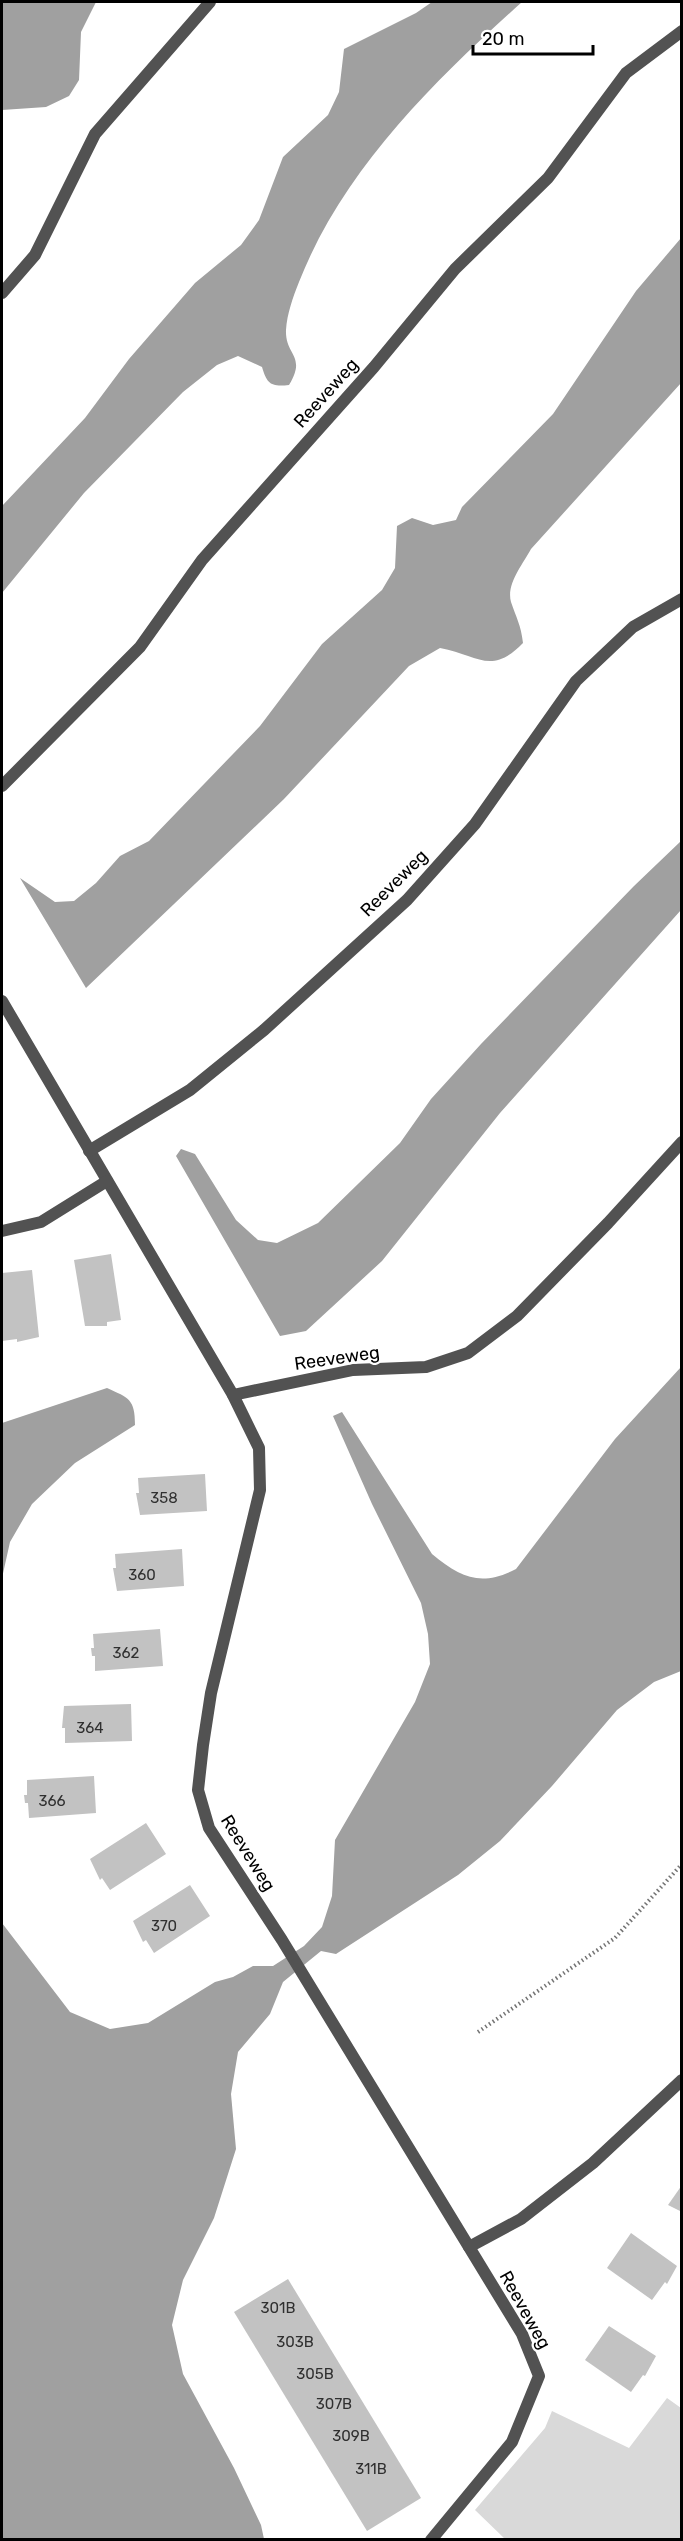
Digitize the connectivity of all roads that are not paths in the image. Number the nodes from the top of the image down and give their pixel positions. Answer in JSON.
{"nodes":[{"id":1,"x":210,"y":2,"type":"edge"},
{"id":2,"x":681,"y":31,"type":"edge"},
{"id":3,"x":2,"y":293,"type":"edge"},
{"id":4,"x":681,"y":599,"type":"edge"},
{"id":5,"x":2,"y":786,"type":"edge"},
{"id":6,"x":2,"y":1001,"type":"edge"},
{"id":7,"x":681,"y":1142,"type":"edge"},
{"id":8,"x":89,"y":1151,"type":"junction"},
{"id":9,"x":107,"y":1181,"type":"junction"},
{"id":10,"x":2,"y":1231,"type":"edge"},
{"id":11,"x":233,"y":1395,"type":"junction"},
{"id":12,"x":681,"y":2080,"type":"edge"},
{"id":13,"x":469,"y":2247,"type":"junction"},
{"id":14,"x":431,"y":2540,"type":"edge"}],
"edges":[{"from":1,"to":3,"type":"lane"},
{"from":2,"to":5,"type":"lane","name":"Reeveweg"},
{"from":4,"to":8,"type":"lane","name":"Reeveweg"},
{"from":6,"to":8,"type":"lane","name":"Reeveweg"},
{"from":7,"to":11,"type":"lane","name":"Reeveweg"},
{"from":8,"to":9,"type":"lane","name":"Reeveweg"},
{"from":9,"to":10,"type":"lane"},
{"from":9,"to":11,"type":"lane","name":"Reeveweg"},
{"from":11,"to":13,"type":"lane","name":"Reeveweg"},
{"from":12,"to":13,"type":"lane"},
{"from":13,"to":14,"type":"lane","name":"Reeveweg"}]}
